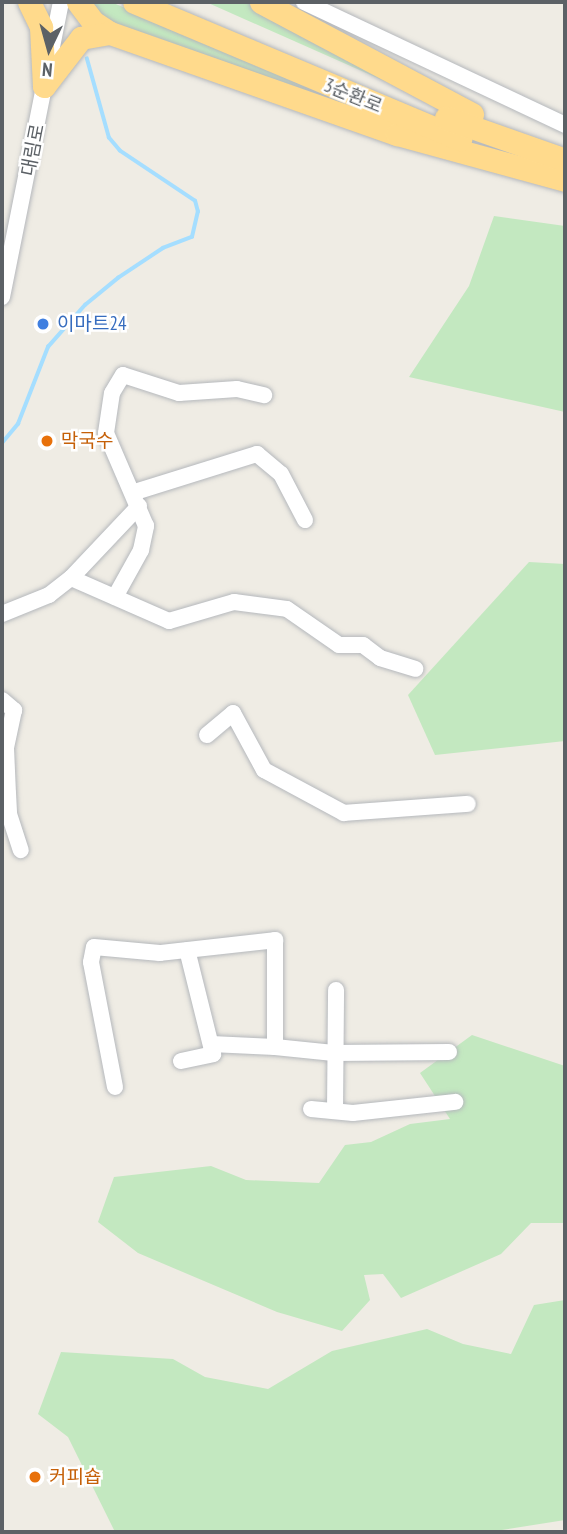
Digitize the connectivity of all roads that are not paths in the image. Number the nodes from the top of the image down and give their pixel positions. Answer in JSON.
{"nodes":[{"id":1,"x":29,"y":2,"type":"edge"},
{"id":2,"x":61,"y":2,"type":"edge"},
{"id":3,"x":78,"y":2,"type":"edge"},
{"id":4,"x":172,"y":2,"type":"edge"},
{"id":5,"x":261,"y":2,"type":"edge"},
{"id":6,"x":304,"y":2,"type":"edge"},
{"id":7,"x":139,"y":4,"type":"edge"},
{"id":8,"x":110,"y":33,"type":"junction"},
{"id":9,"x":44,"y":86,"type":"junction"},
{"id":10,"x":565,"y":125,"type":"edge"},
{"id":11,"x":565,"y":153,"type":"edge"},
{"id":12,"x":565,"y":160,"type":"edge"},
{"id":13,"x":565,"y":178,"type":"edge"},
{"id":14,"x":2,"y":297,"type":"edge"},
{"id":15,"x":264,"y":395,"type":"dead end"},
{"id":16,"x":137,"y":499,"type":"junction"},
{"id":17,"x":305,"y":520,"type":"dead end"},
{"id":18,"x":71,"y":578,"type":"junction"},
{"id":19,"x":115,"y":597,"type":"junction"},
{"id":20,"x":2,"y":614,"type":"edge"},
{"id":21,"x":415,"y":669,"type":"dead end"},
{"id":22,"x":2,"y":700,"type":"edge"},
{"id":23,"x":207,"y":735,"type":"dead end"},
{"id":24,"x":468,"y":804,"type":"dead end"},
{"id":25,"x":21,"y":850,"type":"dead end"},
{"id":26,"x":187,"y":950,"type":"junction"},
{"id":27,"x":336,"y":990,"type":"dead end"},
{"id":28,"x":211,"y":1044,"type":"junction"},
{"id":29,"x":275,"y":1047,"type":"junction"},
{"id":30,"x":449,"y":1052,"type":"dead end"},
{"id":31,"x":334,"y":1053,"type":"junction"},
{"id":32,"x":181,"y":1062,"type":"dead end"},
{"id":33,"x":115,"y":1087,"type":"dead end"},
{"id":34,"x":455,"y":1102,"type":"dead end"},
{"id":35,"x":312,"y":1108,"type":"dead end"},
{"id":36,"x":335,"y":1111,"type":"junction"}],
"edges":[{"from":1,"to":9,"type":"highway"},
{"from":2,"to":9,"type":"street","name":"대림로"},
{"from":3,"to":8,"type":"highway"},
{"from":4,"to":12,"type":"highway","name":"3순환로"},
{"from":5,"to":11,"type":"highway"},
{"from":6,"to":10,"type":"street"},
{"from":7,"to":13,"type":"highway","name":"3순환로"},
{"from":8,"to":9,"type":"highway"},
{"from":8,"to":13,"type":"highway"},
{"from":9,"to":14,"type":"street","name":"대림로"},
{"from":15,"to":16,"type":"street"},
{"from":16,"to":17,"type":"street"},
{"from":16,"to":18,"type":"street"},
{"from":16,"to":19,"type":"street"},
{"from":18,"to":19,"type":"street"},
{"from":18,"to":20,"type":"street"},
{"from":19,"to":21,"type":"street"},
{"from":22,"to":25,"type":"street"},
{"from":23,"to":24,"type":"street"},
{"from":26,"to":28,"type":"street"},
{"from":26,"to":29,"type":"street"},
{"from":26,"to":33,"type":"street"},
{"from":27,"to":31,"type":"street"},
{"from":28,"to":29,"type":"street"},
{"from":28,"to":32,"type":"street"},
{"from":29,"to":31,"type":"street"},
{"from":30,"to":31,"type":"street"},
{"from":31,"to":36,"type":"street"},
{"from":34,"to":36,"type":"street"},
{"from":35,"to":36,"type":"street"}]}
